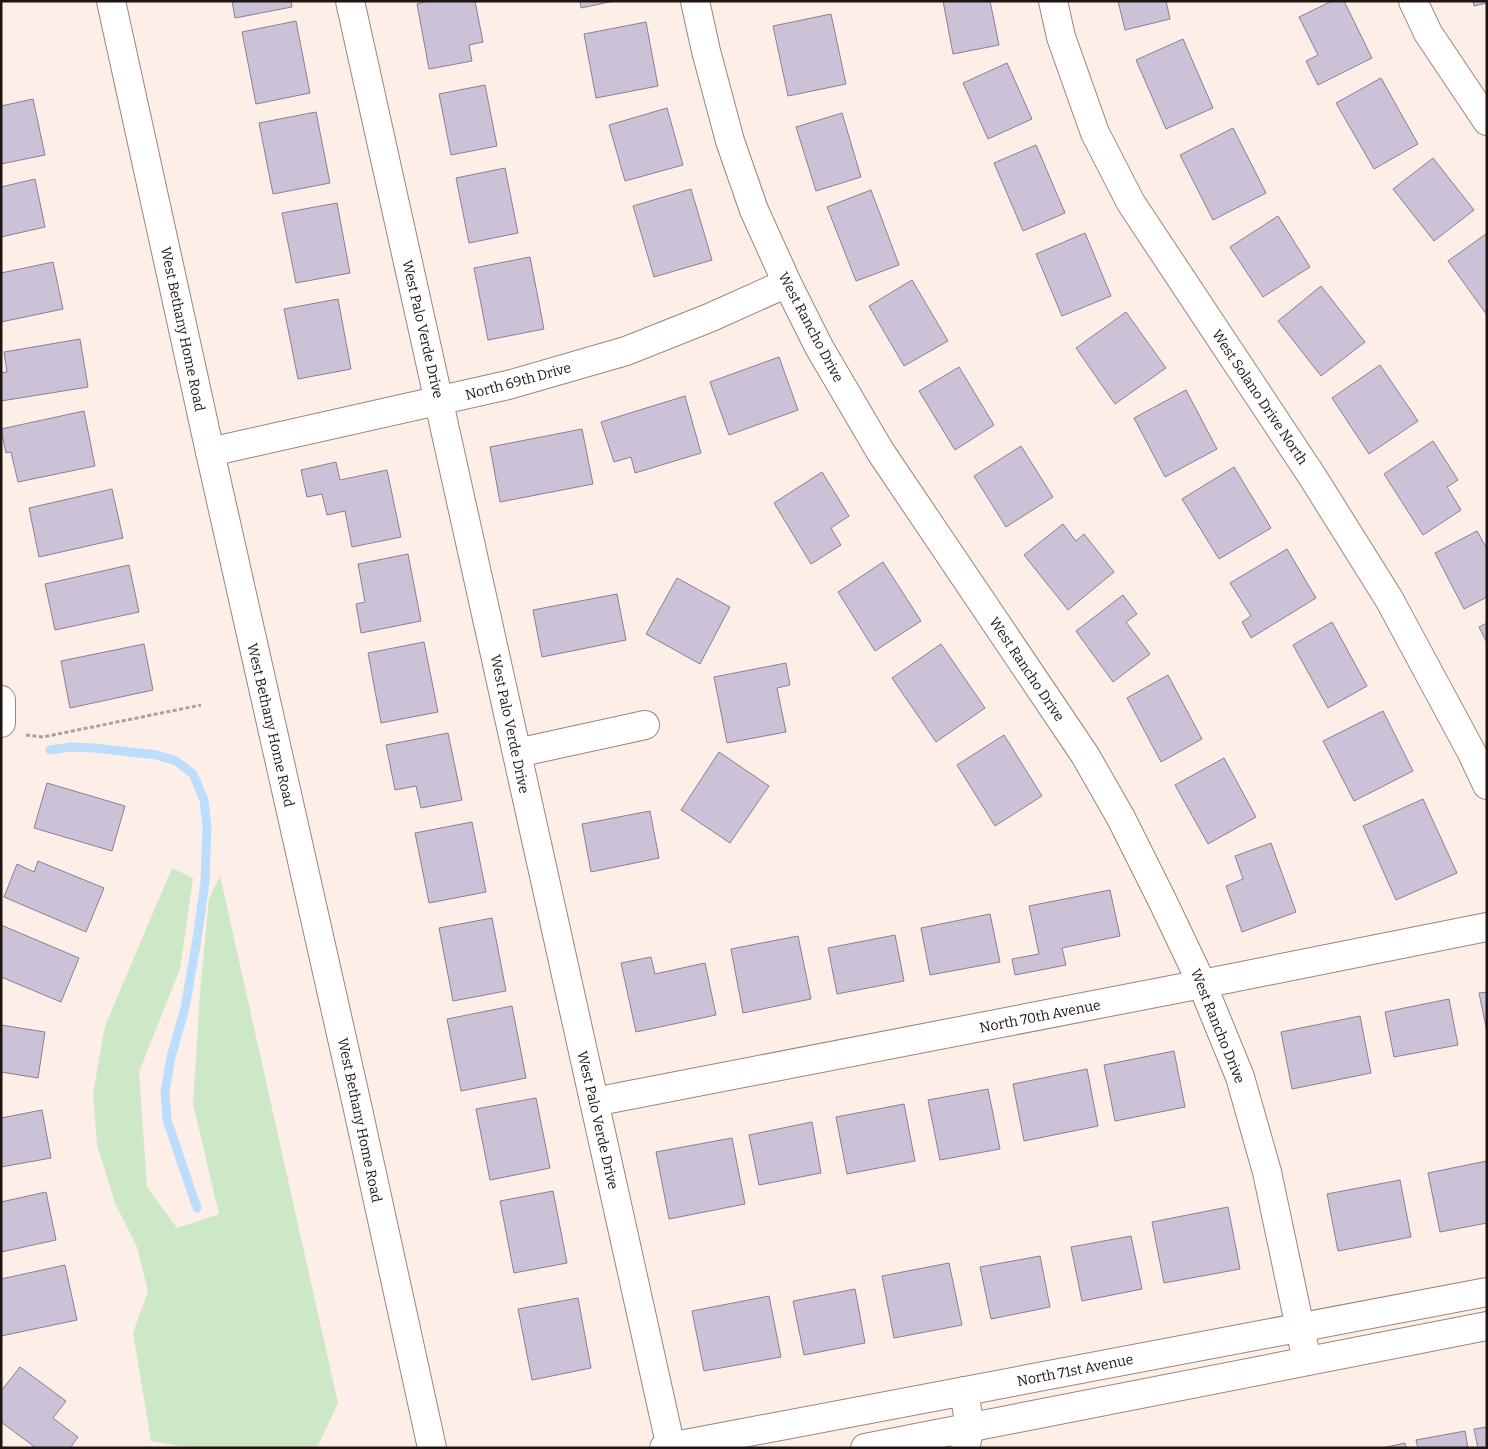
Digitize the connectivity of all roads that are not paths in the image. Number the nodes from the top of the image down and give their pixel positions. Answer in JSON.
{"nodes":[{"id":1,"x":111,"y":1,"type":"edge"},
{"id":2,"x":350,"y":1,"type":"edge"},
{"id":3,"x":695,"y":1,"type":"edge"},
{"id":4,"x":1053,"y":1,"type":"edge"},
{"id":5,"x":1413,"y":1,"type":"edge"},
{"id":6,"x":1487,"y":121,"type":"edge"},
{"id":7,"x":787,"y":283,"type":"junction"},
{"id":8,"x":438,"y":401,"type":"junction"},
{"id":9,"x":210,"y":452,"type":"junction"},
{"id":10,"x":1,"y":700,"type":"edge"},
{"id":11,"x":1,"y":723,"type":"edge"},
{"id":12,"x":645,"y":725,"type":"dead end"},
{"id":13,"x":517,"y":753,"type":"junction"},
{"id":14,"x":1487,"y":784,"type":"edge"},
{"id":15,"x":1487,"y":927,"type":"edge"},
{"id":16,"x":1202,"y":984,"type":"junction"},
{"id":17,"x":594,"y":1102,"type":"junction"},
{"id":18,"x":1487,"y":1292,"type":"edge"},
{"id":19,"x":1487,"y":1326,"type":"edge"},
{"id":20,"x":1301,"y":1328,"type":"junction"},
{"id":21,"x":1307,"y":1361,"type":"junction"},
{"id":22,"x":964,"y":1391,"type":"junction"},
{"id":23,"x":968,"y":1438,"type":"edge"},
{"id":24,"x":668,"y":1447,"type":"edge"},
{"id":25,"x":432,"y":1448,"type":"edge"},
{"id":26,"x":865,"y":1448,"type":"edge"},
{"id":27,"x":988,"y":1448,"type":"edge"}],
"edges":[{"from":1,"to":9,"type":"street","name":"West Bethany Home Road"},
{"from":2,"to":8,"type":"street","name":"West Palo Verde Drive"},
{"from":3,"to":7,"type":"street","name":"West Rancho Drive"},
{"from":4,"to":14,"type":"street","name":"West Solano Drive North"},
{"from":5,"to":6,"type":"street"},
{"from":7,"to":8,"type":"street","name":"North 69th Drive"},
{"from":7,"to":16,"type":"street","name":"West Rancho Drive"},
{"from":8,"to":9,"type":"street","name":"North 69th Drive"},
{"from":8,"to":13,"type":"street","name":"West Palo Verde Drive"},
{"from":9,"to":25,"type":"street","name":"West Bethany Home Road"},
{"from":10,"to":11,"type":"street"},
{"from":12,"to":13,"type":"street"},
{"from":13,"to":17,"type":"street","name":"West Palo Verde Drive"},
{"from":15,"to":16,"type":"street","name":"North 70th Avenue"},
{"from":16,"to":17,"type":"street","name":"North 70th Avenue"},
{"from":16,"to":20,"type":"street","name":"West Rancho Drive"},
{"from":17,"to":24,"type":"street","name":"West Palo Verde Drive"},
{"from":18,"to":20,"type":"street","name":"North 71st Avenue"},
{"from":19,"to":21,"type":"street"},
{"from":20,"to":21,"type":"street","name":"West Rancho Drive"},
{"from":20,"to":22,"type":"street","name":"North 71st Avenue"},
{"from":21,"to":23,"type":"street"},
{"from":22,"to":23,"type":"street"},
{"from":22,"to":24,"type":"street","name":"North 71st Avenue"},
{"from":23,"to":26,"type":"street"},
{"from":23,"to":27,"type":"street"}]}
